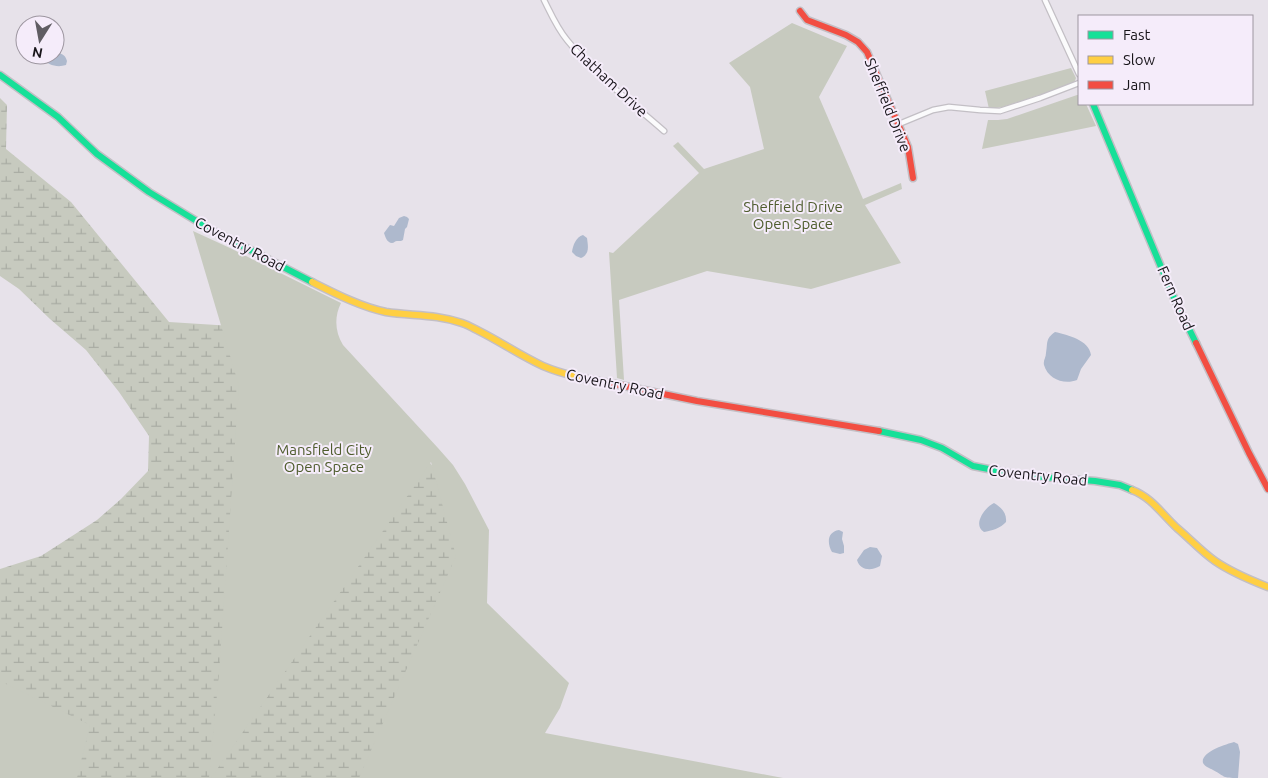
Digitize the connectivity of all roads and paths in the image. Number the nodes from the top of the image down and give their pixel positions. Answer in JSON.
{"nodes":[{"id":1,"x":544,"y":0,"type":"edge"},
{"id":2,"x":1045,"y":0,"type":"edge"},
{"id":3,"x":800,"y":11,"type":"dead end"},
{"id":4,"x":1078,"y":72,"type":"edge"},
{"id":5,"x":0,"y":75,"type":"edge"},
{"id":6,"x":1078,"y":83,"type":"edge"},
{"id":7,"x":1093,"y":105,"type":"edge"},
{"id":8,"x":899,"y":124,"type":"junction"},
{"id":9,"x":664,"y":131,"type":"dead end"},
{"id":10,"x":913,"y":178,"type":"dead end"},
{"id":11,"x":1268,"y":489,"type":"edge"},
{"id":12,"x":1268,"y":587,"type":"edge"}],
"edges":[{"from":1,"to":9,"type":"street","name":"Chatham Drive"},
{"from":2,"to":4,"type":"street"},
{"from":3,"to":8,"type":"street","name":"Sheffield Drive"},
{"from":5,"to":12,"type":"street","name":"Coventry Road"},
{"from":6,"to":8,"type":"street"},
{"from":7,"to":11,"type":"street","name":"Fern Road"},
{"from":8,"to":10,"type":"street","name":"Sheffield Drive"}]}
